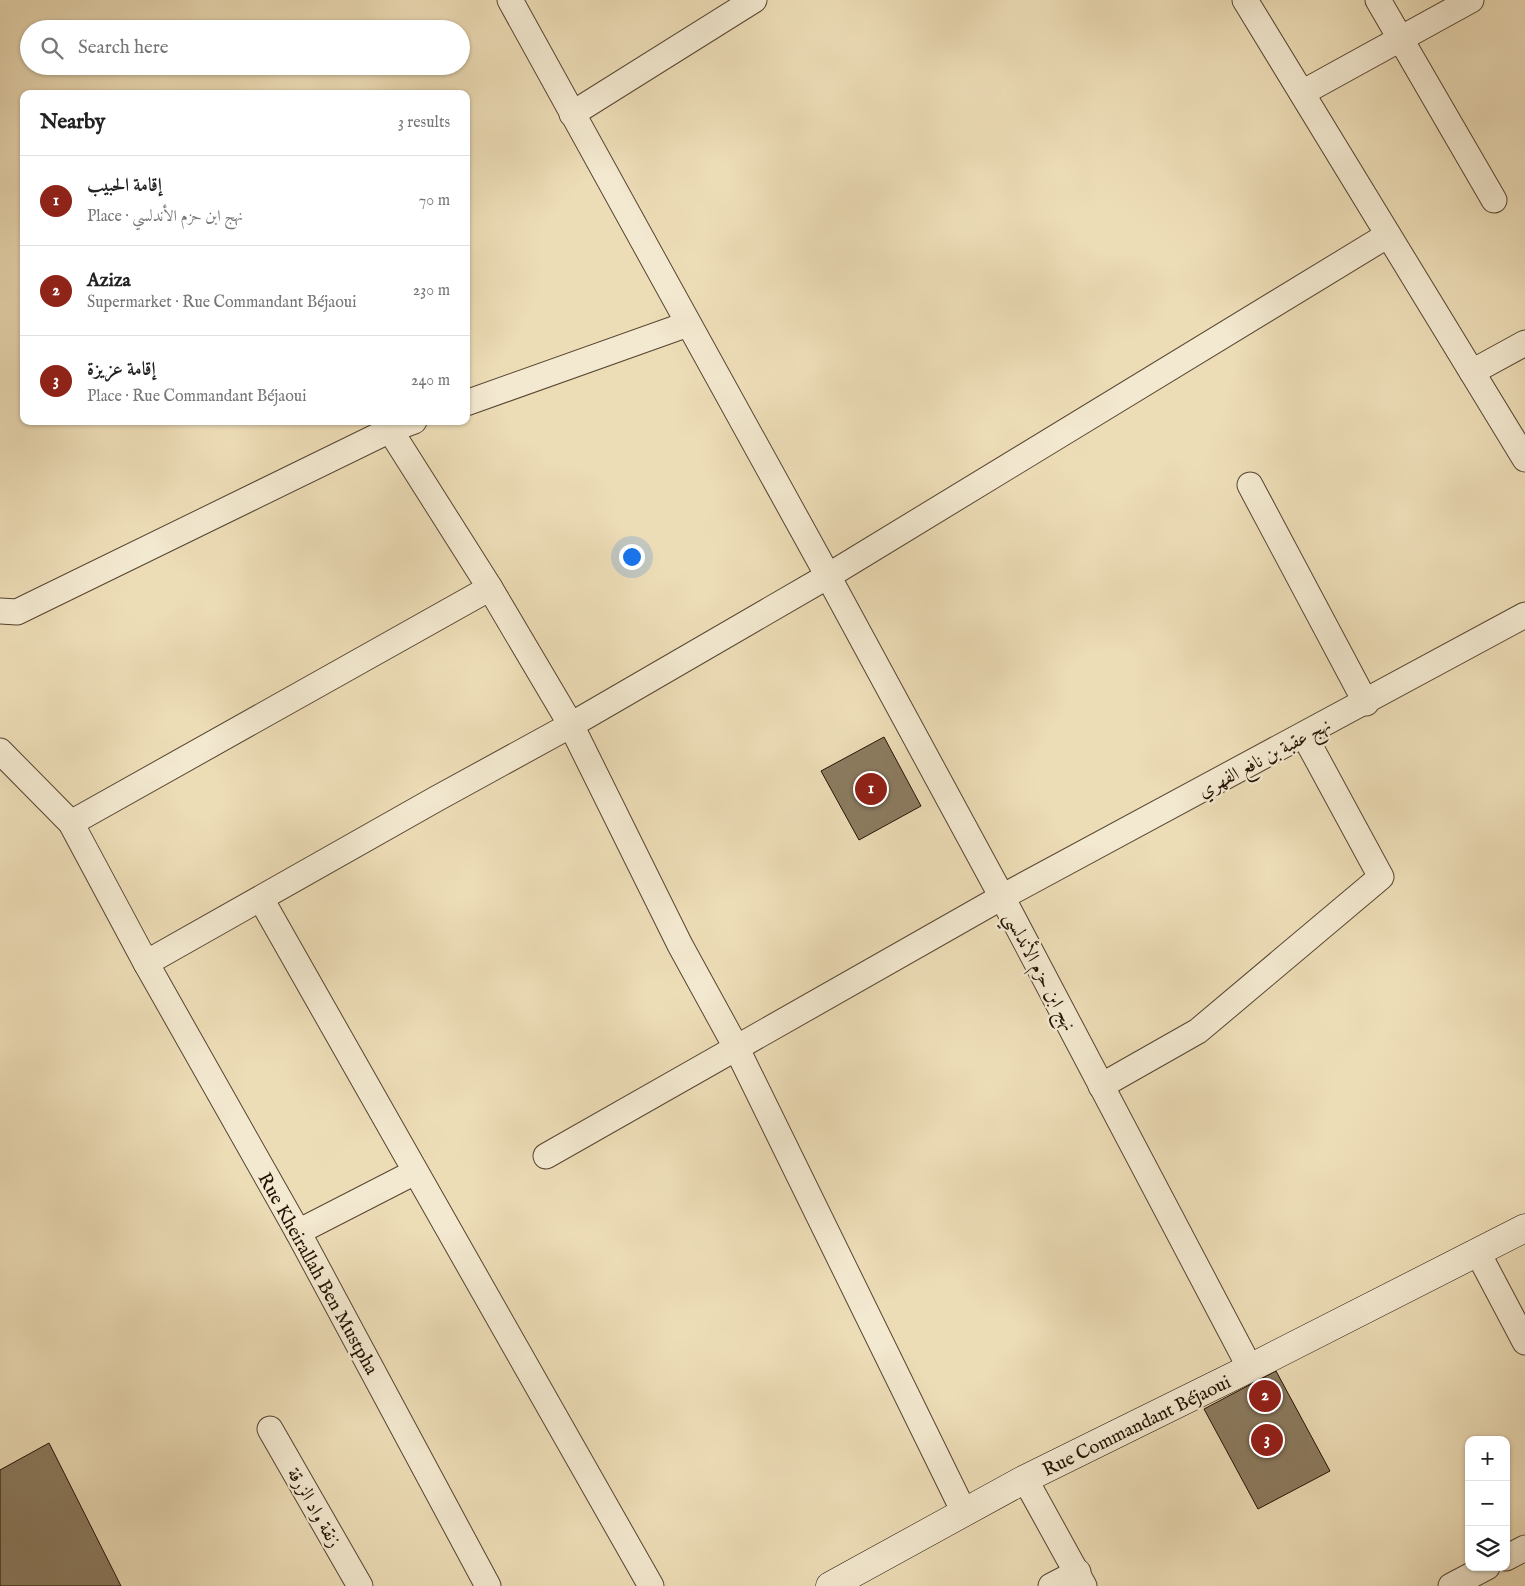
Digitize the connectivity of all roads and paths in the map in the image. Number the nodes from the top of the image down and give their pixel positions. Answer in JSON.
{"nodes":[{"id":1,"x":510,"y":0,"type":"edge"},
{"id":2,"x":754,"y":0,"type":"edge"},
{"id":3,"x":1245,"y":0,"type":"edge"},
{"id":4,"x":1378,"y":0,"type":"edge"},
{"id":5,"x":1471,"y":0,"type":"edge"},
{"id":6,"x":1400,"y":39,"type":"junction"},
{"id":7,"x":1302,"y":93,"type":"junction"},
{"id":8,"x":572,"y":114,"type":"junction"},
{"id":9,"x":1494,"y":200,"type":"dead end"},
{"id":10,"x":1388,"y":235,"type":"junction"},
{"id":11,"x":688,"y":324,"type":"junction"},
{"id":12,"x":1525,"y":343,"type":"edge"},
{"id":13,"x":1472,"y":372,"type":"junction"},
{"id":14,"x":470,"y":402,"type":"edge"},
{"id":15,"x":403,"y":425,"type":"edge"},
{"id":16,"x":390,"y":430,"type":"junction"},
{"id":17,"x":1524,"y":454,"type":"edge"},
{"id":18,"x":1250,"y":485,"type":"dead end"},
{"id":19,"x":828,"y":576,"type":"junction"},
{"id":20,"x":490,"y":588,"type":"junction"},
{"id":21,"x":0,"y":611,"type":"edge"},
{"id":22,"x":1525,"y":616,"type":"edge"},
{"id":23,"x":1366,"y":703,"type":"junction"},
{"id":24,"x":571,"y":726,"type":"junction"},
{"id":25,"x":1304,"y":736,"type":"junction"},
{"id":26,"x":0,"y":751,"type":"edge"},
{"id":27,"x":71,"y":823,"type":"junction"},
{"id":28,"x":1002,"y":897,"type":"junction"},
{"id":29,"x":261,"y":899,"type":"junction"},
{"id":30,"x":146,"y":963,"type":"junction"},
{"id":31,"x":737,"y":1049,"type":"junction"},
{"id":32,"x":1101,"y":1086,"type":"junction"},
{"id":33,"x":546,"y":1156,"type":"dead end"},
{"id":34,"x":415,"y":1172,"type":"junction"},
{"id":35,"x":1525,"y":1228,"type":"edge"},
{"id":36,"x":298,"y":1232,"type":"junction"},
{"id":37,"x":1478,"y":1253,"type":"junction"},
{"id":38,"x":1525,"y":1342,"type":"edge"},
{"id":39,"x":1250,"y":1368,"type":"junction"},
{"id":40,"x":270,"y":1429,"type":"dead end"},
{"id":41,"x":1026,"y":1479,"type":"junction"},
{"id":42,"x":964,"y":1512,"type":"junction"},
{"id":43,"x":1525,"y":1548,"type":"edge"},
{"id":44,"x":1510,"y":1556,"type":"edge"},
{"id":45,"x":1479,"y":1571,"type":"edge"},
{"id":46,"x":1081,"y":1579,"type":"edge"},
{"id":47,"x":360,"y":1586,"type":"edge"},
{"id":48,"x":488,"y":1586,"type":"edge"},
{"id":49,"x":651,"y":1586,"type":"edge"},
{"id":50,"x":830,"y":1586,"type":"edge"},
{"id":51,"x":1052,"y":1586,"type":"edge"},
{"id":52,"x":1450,"y":1586,"type":"edge"}],
"edges":[{"from":1,"to":8,"type":"street","name":"نهج ابن حزم الأندلسي"},
{"from":2,"to":8,"type":"street"},
{"from":3,"to":7,"type":"street"},
{"from":4,"to":6,"type":"street"},
{"from":5,"to":6,"type":"street"},
{"from":6,"to":7,"type":"street"},
{"from":6,"to":9,"type":"street"},
{"from":7,"to":10,"type":"street"},
{"from":8,"to":11,"type":"street","name":"نهج ابن حزم الأندلسي"},
{"from":10,"to":13,"type":"street"},
{"from":10,"to":19,"type":"street"},
{"from":11,"to":14,"type":"street"},
{"from":11,"to":19,"type":"street","name":"نهج ابن حزم الأندلسي"},
{"from":12,"to":13,"type":"street"},
{"from":13,"to":17,"type":"street"},
{"from":15,"to":16,"type":"street"},
{"from":16,"to":20,"type":"street"},
{"from":16,"to":21,"type":"street"},
{"from":18,"to":23,"type":"street"},
{"from":19,"to":24,"type":"street"},
{"from":19,"to":28,"type":"street","name":"نهج ابن حزم الأندلسي"},
{"from":20,"to":24,"type":"street"},
{"from":20,"to":27,"type":"street"},
{"from":22,"to":23,"type":"street","name":"نهج عقبة بن نافع الفهري"},
{"from":23,"to":25,"type":"street","name":"نهج عقبة بن نافع الفهري"},
{"from":24,"to":29,"type":"street"},
{"from":24,"to":31,"type":"street"},
{"from":25,"to":28,"type":"street","name":"نهج عقبة بن نافع الفهري"},
{"from":25,"to":32,"type":"street"},
{"from":26,"to":27,"type":"street","name":"Rue Kheirallah Ben Mustpha"},
{"from":27,"to":30,"type":"street","name":"Rue Kheirallah Ben Mustpha"},
{"from":28,"to":31,"type":"street","name":"نهج عقبة بن نافع الفهري"},
{"from":28,"to":32,"type":"street","name":"نهج ابن حزم الأندلسي"},
{"from":29,"to":30,"type":"street"},
{"from":29,"to":34,"type":"street"},
{"from":30,"to":36,"type":"street","name":"Rue Kheirallah Ben Mustpha"},
{"from":31,"to":33,"type":"street","name":"نهج عقبة بن نافع الفهري"},
{"from":31,"to":42,"type":"street"},
{"from":32,"to":39,"type":"street","name":"نهج ابن حزم الأندلسي"},
{"from":34,"to":36,"type":"street"},
{"from":34,"to":49,"type":"street"},
{"from":35,"to":37,"type":"street","name":"Rue Commandant Béjaoui"},
{"from":36,"to":48,"type":"street","name":"Rue Kheirallah Ben Mustpha"},
{"from":37,"to":38,"type":"street"},
{"from":37,"to":39,"type":"street","name":"Rue Commandant Béjaoui"},
{"from":39,"to":41,"type":"street","name":"Rue Commandant Béjaoui"},
{"from":40,"to":47,"type":"street","name":"زنقة واد الزرقة"},
{"from":41,"to":42,"type":"street","name":"Rue Commandant Béjaoui"},
{"from":41,"to":46,"type":"street"},
{"from":42,"to":50,"type":"street","name":"Rue Commandant Béjaoui"},
{"from":43,"to":44,"type":"street"},
{"from":45,"to":52,"type":"street"},
{"from":46,"to":51,"type":"street"}]}
